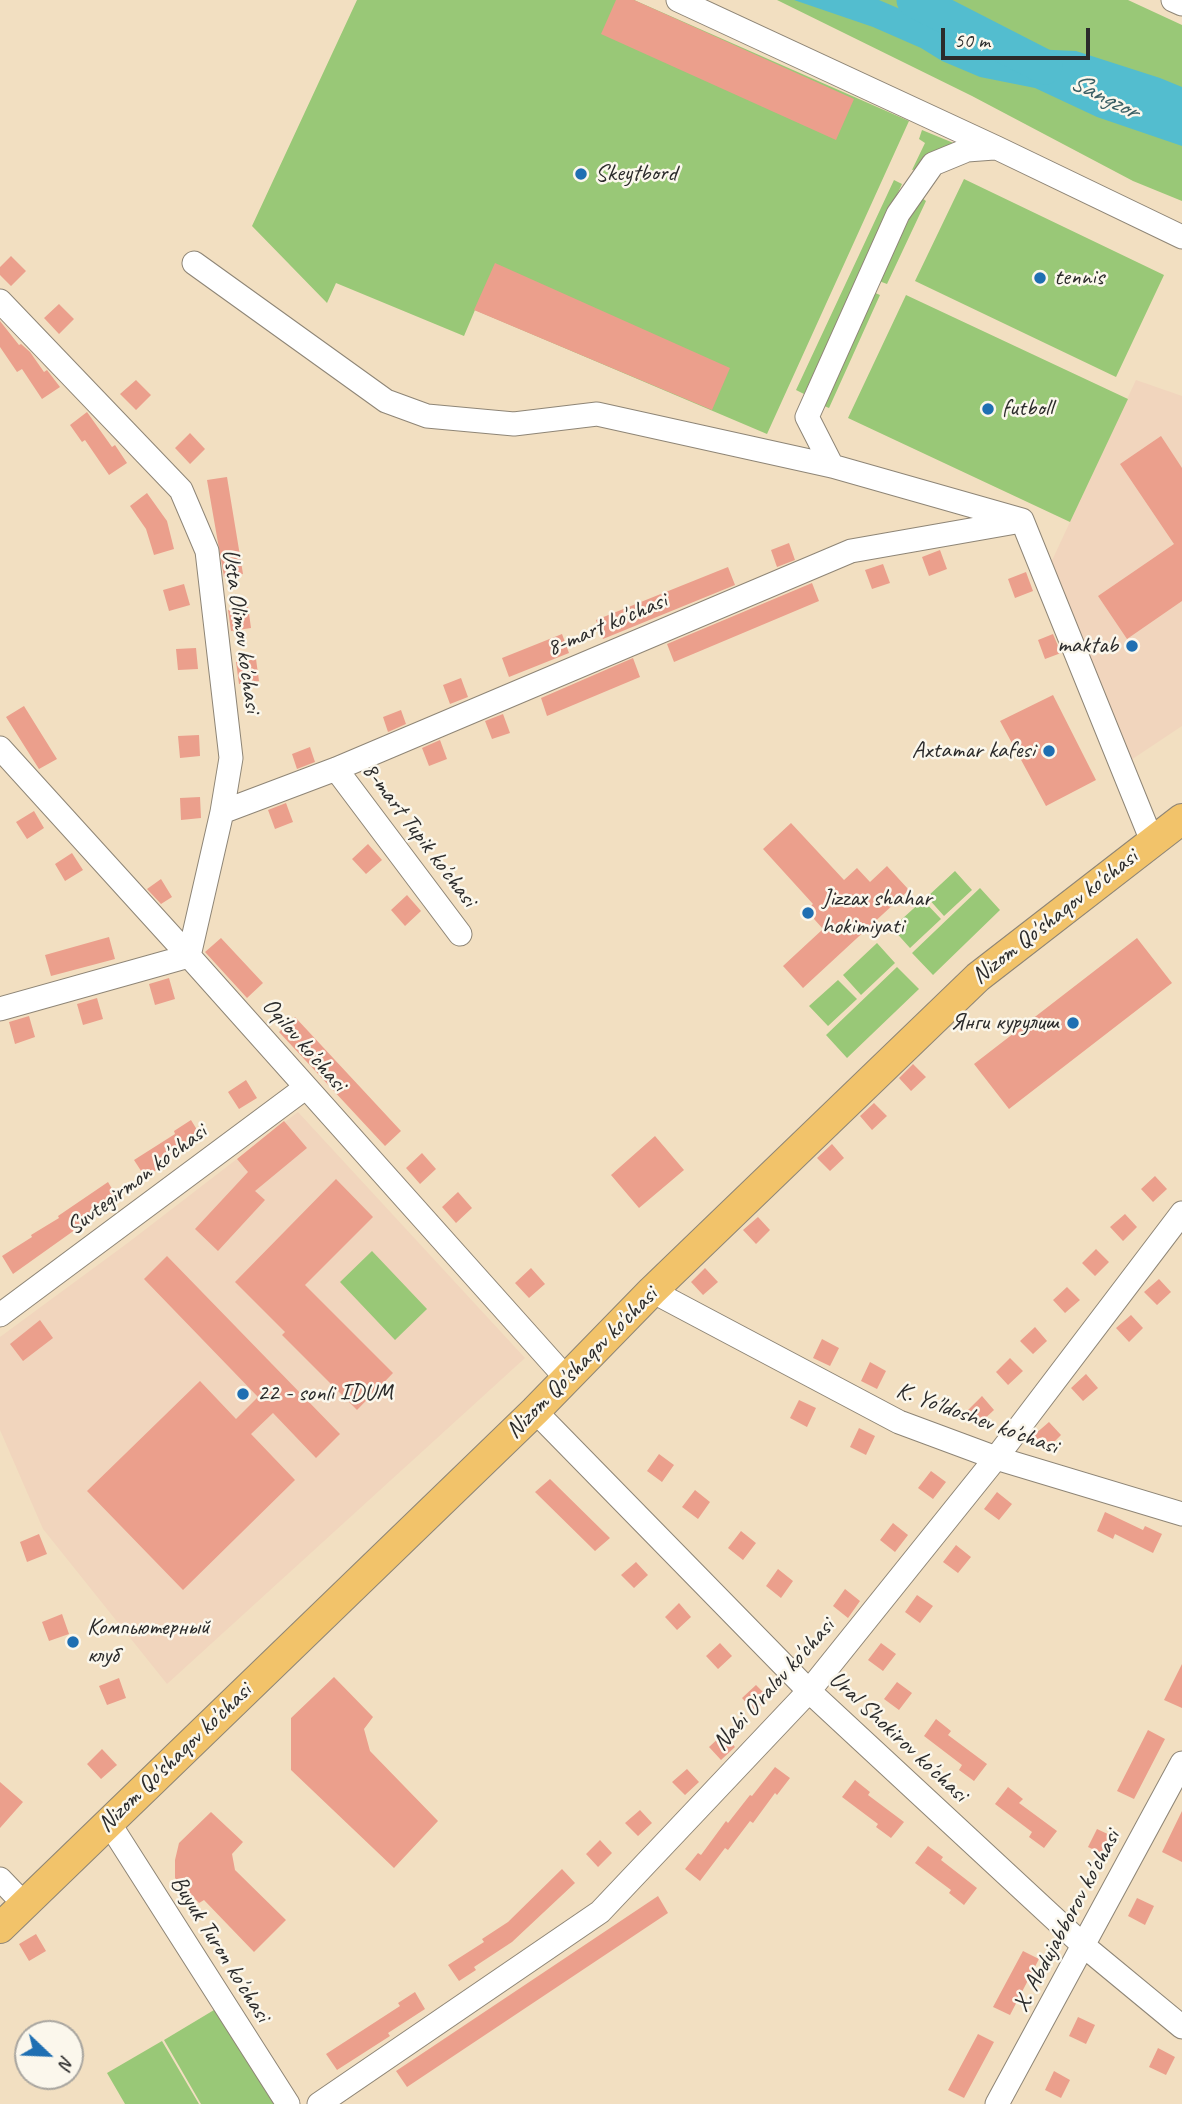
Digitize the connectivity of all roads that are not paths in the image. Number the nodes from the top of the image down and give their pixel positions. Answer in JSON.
{"nodes":[{"id":1,"x":678,"y":0,"type":"edge"},
{"id":2,"x":1172,"y":0,"type":"edge"},
{"id":3,"x":1182,"y":4,"type":"edge"},
{"id":4,"x":997,"y":148,"type":"junction"},
{"id":5,"x":1182,"y":237,"type":"edge"},
{"id":6,"x":194,"y":263,"type":"dead end"},
{"id":7,"x":0,"y":301,"type":"edge"},
{"id":8,"x":832,"y":466,"type":"junction"},
{"id":9,"x":1022,"y":520,"type":"junction"},
{"id":10,"x":0,"y":748,"type":"edge"},
{"id":11,"x":336,"y":769,"type":"junction"},
{"id":12,"x":222,"y":812,"type":"junction"},
{"id":13,"x":1182,"y":819,"type":"edge"},
{"id":14,"x":1152,"y":841,"type":"junction"},
{"id":15,"x":460,"y":934,"type":"dead end"},
{"id":16,"x":190,"y":956,"type":"junction"},
{"id":17,"x":0,"y":1009,"type":"edge"},
{"id":18,"x":305,"y":1088,"type":"junction"},
{"id":19,"x":1182,"y":1213,"type":"edge"},
{"id":20,"x":652,"y":1291,"type":"junction"},
{"id":21,"x":0,"y":1315,"type":"edge"},
{"id":22,"x":567,"y":1379,"type":"junction"},
{"id":23,"x":535,"y":1411,"type":"junction"},
{"id":24,"x":996,"y":1458,"type":"junction"},
{"id":25,"x":1182,"y":1514,"type":"edge"},
{"id":26,"x":809,"y":1691,"type":"junction"},
{"id":27,"x":1182,"y":1763,"type":"edge"},
{"id":28,"x":109,"y":1823,"type":"junction"},
{"id":29,"x":0,"y":1880,"type":"edge"},
{"id":30,"x":24,"y":1904,"type":"junction"},
{"id":31,"x":0,"y":1928,"type":"edge"},
{"id":32,"x":1084,"y":1946,"type":"junction"},
{"id":33,"x":1182,"y":2027,"type":"edge"},
{"id":34,"x":1000,"y":2102,"type":"edge"},
{"id":35,"x":288,"y":2104,"type":"edge"},
{"id":36,"x":319,"y":2104,"type":"edge"}],
"edges":[{"from":1,"to":4,"type":"street"},
{"from":2,"to":3,"type":"street"},
{"from":4,"to":5,"type":"street"},
{"from":4,"to":8,"type":"street"},
{"from":6,"to":8,"type":"street"},
{"from":7,"to":12,"type":"street","name":"Usta Olimov ko'chasi"},
{"from":8,"to":9,"type":"street"},
{"from":9,"to":11,"type":"street","name":"8-mart ko'chasi"},
{"from":9,"to":14,"type":"street"},
{"from":10,"to":16,"type":"street","name":"Oqilov ko'chasi"},
{"from":11,"to":12,"type":"street","name":"8-mart ko'chasi"},
{"from":11,"to":15,"type":"street","name":"8-mart Tupik ko'chasi"},
{"from":12,"to":16,"type":"street","name":"Usta Olimov ko'chasi"},
{"from":13,"to":14,"type":"main road","name":"Nizom Qo'shaqov ko'chasi"},
{"from":14,"to":20,"type":"main road","name":"Nizom Qo'shaqov ko'chasi"},
{"from":16,"to":17,"type":"street"},
{"from":16,"to":18,"type":"street","name":"Oqilov ko'chasi"},
{"from":18,"to":21,"type":"street","name":"Suvtegirmon ko'chasi"},
{"from":18,"to":22,"type":"street","name":"Oqilov ko'chasi"},
{"from":19,"to":24,"type":"street","name":"Nabi O'ralov ko'chasi"},
{"from":20,"to":22,"type":"main road","name":"Nizom Qo'shaqov ko'chasi"},
{"from":20,"to":24,"type":"street","name":"K. Yo'ldoshev ko'chasi"},
{"from":22,"to":23,"type":"main road","name":"Nizom Qo'shaqov ko'chasi"},
{"from":23,"to":26,"type":"street","name":"Ural Shokirov ko'chasi"},
{"from":23,"to":28,"type":"main road","name":"Nizom Qo'shaqov ko'chasi"},
{"from":24,"to":25,"type":"street","name":"K. Yo'ldoshev ko'chasi"},
{"from":24,"to":26,"type":"street","name":"Nabi O'ralov ko'chasi"},
{"from":26,"to":32,"type":"street","name":"Ural Shokirov ko'chasi"},
{"from":26,"to":36,"type":"street","name":"Nabi O'ralov ko'chasi"},
{"from":27,"to":32,"type":"street","name":"X. Abdujabborov ko'chasi"},
{"from":28,"to":30,"type":"main road","name":"Nizom Qo'shaqov ko'chasi"},
{"from":28,"to":35,"type":"street","name":"Buyuk Turon ko'chasi"},
{"from":29,"to":30,"type":"street"},
{"from":30,"to":31,"type":"main road","name":"Nizom Qo'shaqov ko'chasi"},
{"from":32,"to":33,"type":"street","name":"Ural Shokirov ko'chasi"},
{"from":32,"to":34,"type":"street","name":"X. Abdujabborov ko'chasi"}]}
